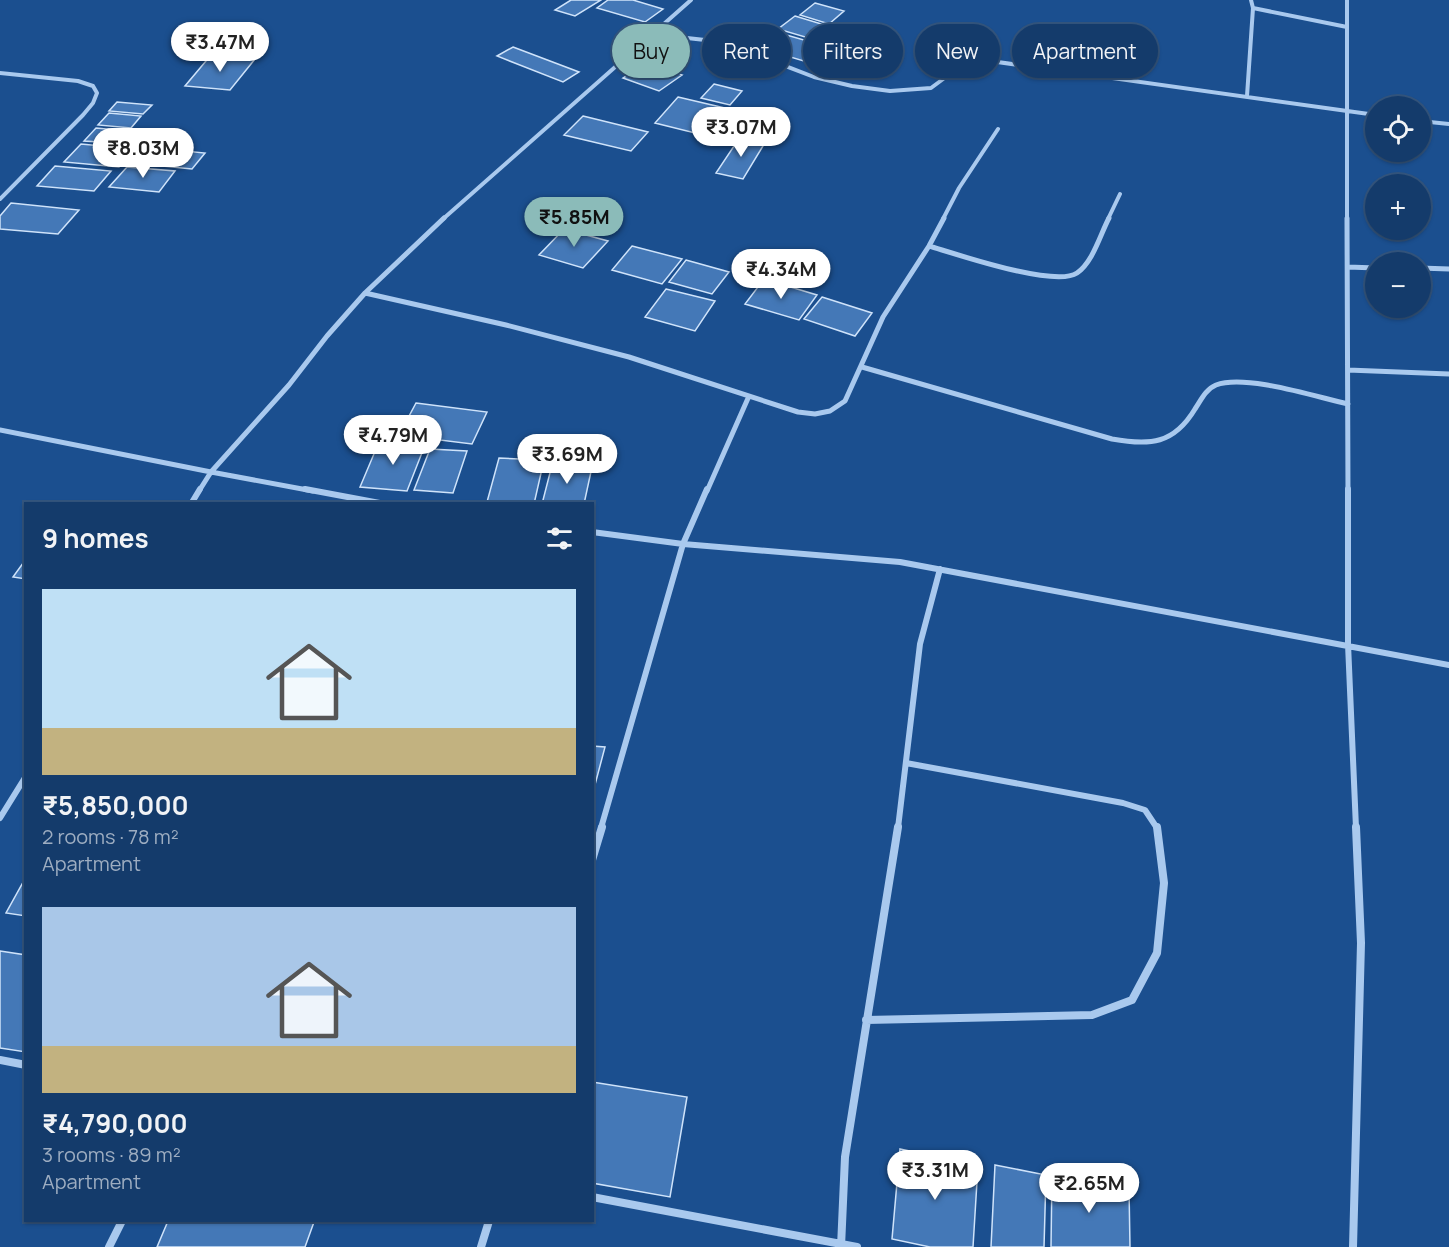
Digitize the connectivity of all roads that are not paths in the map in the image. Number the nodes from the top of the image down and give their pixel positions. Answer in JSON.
{"nodes":[{"id":1,"x":691,"y":0,"type":"edge"},
{"id":2,"x":1251,"y":0,"type":"edge"},
{"id":3,"x":1347,"y":0,"type":"edge"},
{"id":4,"x":1253,"y":8,"type":"junction"},
{"id":5,"x":663,"y":24,"type":"edge"},
{"id":6,"x":1347,"y":27,"type":"junction"},
{"id":7,"x":690,"y":39,"type":"edge"},
{"id":8,"x":612,"y":68,"type":"edge"},
{"id":9,"x":0,"y":73,"type":"edge"},
{"id":10,"x":1247,"y":96,"type":"junction"},
{"id":11,"x":1347,"y":111,"type":"junction"},
{"id":12,"x":1365,"y":113,"type":"edge"},
{"id":13,"x":1431,"y":122,"type":"edge"},
{"id":14,"x":1449,"y":124,"type":"edge"},
{"id":15,"x":998,"y":129,"type":"dead end"},
{"id":16,"x":1120,"y":194,"type":"dead end"},
{"id":17,"x":0,"y":199,"type":"edge"},
{"id":18,"x":929,"y":246,"type":"junction"},
{"id":19,"x":1348,"y":267,"type":"junction"},
{"id":20,"x":1365,"y":268,"type":"edge"},
{"id":21,"x":1431,"y":268,"type":"edge"},
{"id":22,"x":1449,"y":269,"type":"edge"},
{"id":23,"x":365,"y":293,"type":"junction"},
{"id":24,"x":862,"y":366,"type":"junction"},
{"id":25,"x":1348,"y":370,"type":"junction"},
{"id":26,"x":1449,"y":374,"type":"edge"},
{"id":27,"x":749,"y":396,"type":"junction"},
{"id":28,"x":1348,"y":404,"type":"junction"},
{"id":29,"x":0,"y":430,"type":"edge"},
{"id":30,"x":211,"y":472,"type":"junction"},
{"id":31,"x":192,"y":502,"type":"edge"},
{"id":32,"x":374,"y":502,"type":"edge"},
{"id":33,"x":594,"y":532,"type":"edge"},
{"id":34,"x":683,"y":544,"type":"junction"},
{"id":35,"x":940,"y":569,"type":"junction"},
{"id":36,"x":1348,"y":644,"type":"junction"},
{"id":37,"x":1449,"y":665,"type":"edge"},
{"id":38,"x":906,"y":763,"type":"junction"},
{"id":39,"x":24,"y":779,"type":"edge"},
{"id":40,"x":0,"y":818,"type":"edge"},
{"id":41,"x":594,"y":853,"type":"edge"},
{"id":42,"x":866,"y":1020,"type":"junction"},
{"id":43,"x":0,"y":1060,"type":"edge"},
{"id":44,"x":24,"y":1065,"type":"edge"},
{"id":45,"x":594,"y":1197,"type":"edge"},
{"id":46,"x":122,"y":1222,"type":"edge"},
{"id":47,"x":489,"y":1222,"type":"edge"},
{"id":48,"x":841,"y":1246,"type":"edge"},
{"id":49,"x":109,"y":1247,"type":"edge"},
{"id":50,"x":481,"y":1247,"type":"edge"},
{"id":51,"x":857,"y":1247,"type":"edge"},
{"id":52,"x":1353,"y":1247,"type":"edge"}],
"edges":[{"from":1,"to":5,"type":"street"},
{"from":2,"to":4,"type":"street"},
{"from":3,"to":6,"type":"street"},
{"from":4,"to":6,"type":"street"},
{"from":4,"to":10,"type":"street"},
{"from":6,"to":11,"type":"street"},
{"from":7,"to":10,"type":"street"},
{"from":8,"to":23,"type":"street"},
{"from":9,"to":17,"type":"street"},
{"from":10,"to":11,"type":"street"},
{"from":11,"to":12,"type":"street"},
{"from":11,"to":19,"type":"street"},
{"from":13,"to":14,"type":"street"},
{"from":15,"to":18,"type":"street"},
{"from":16,"to":18,"type":"street"},
{"from":18,"to":24,"type":"street"},
{"from":19,"to":20,"type":"street"},
{"from":19,"to":25,"type":"street"},
{"from":21,"to":22,"type":"street"},
{"from":23,"to":27,"type":"street"},
{"from":23,"to":30,"type":"street"},
{"from":24,"to":27,"type":"street"},
{"from":24,"to":28,"type":"street"},
{"from":25,"to":26,"type":"street"},
{"from":25,"to":28,"type":"street"},
{"from":27,"to":34,"type":"street"},
{"from":28,"to":36,"type":"street"},
{"from":29,"to":30,"type":"street"},
{"from":30,"to":31,"type":"street"},
{"from":30,"to":32,"type":"street"},
{"from":33,"to":34,"type":"street"},
{"from":34,"to":35,"type":"street"},
{"from":34,"to":41,"type":"street"},
{"from":35,"to":36,"type":"street"},
{"from":35,"to":38,"type":"street"},
{"from":36,"to":37,"type":"street"},
{"from":36,"to":52,"type":"street"},
{"from":38,"to":42,"type":"street"},
{"from":38,"to":42,"type":"street"},
{"from":39,"to":40,"type":"street"},
{"from":42,"to":48,"type":"street"},
{"from":43,"to":44,"type":"street"},
{"from":45,"to":48,"type":"street"},
{"from":46,"to":49,"type":"street"},
{"from":47,"to":50,"type":"street"},
{"from":48,"to":51,"type":"street"}]}
